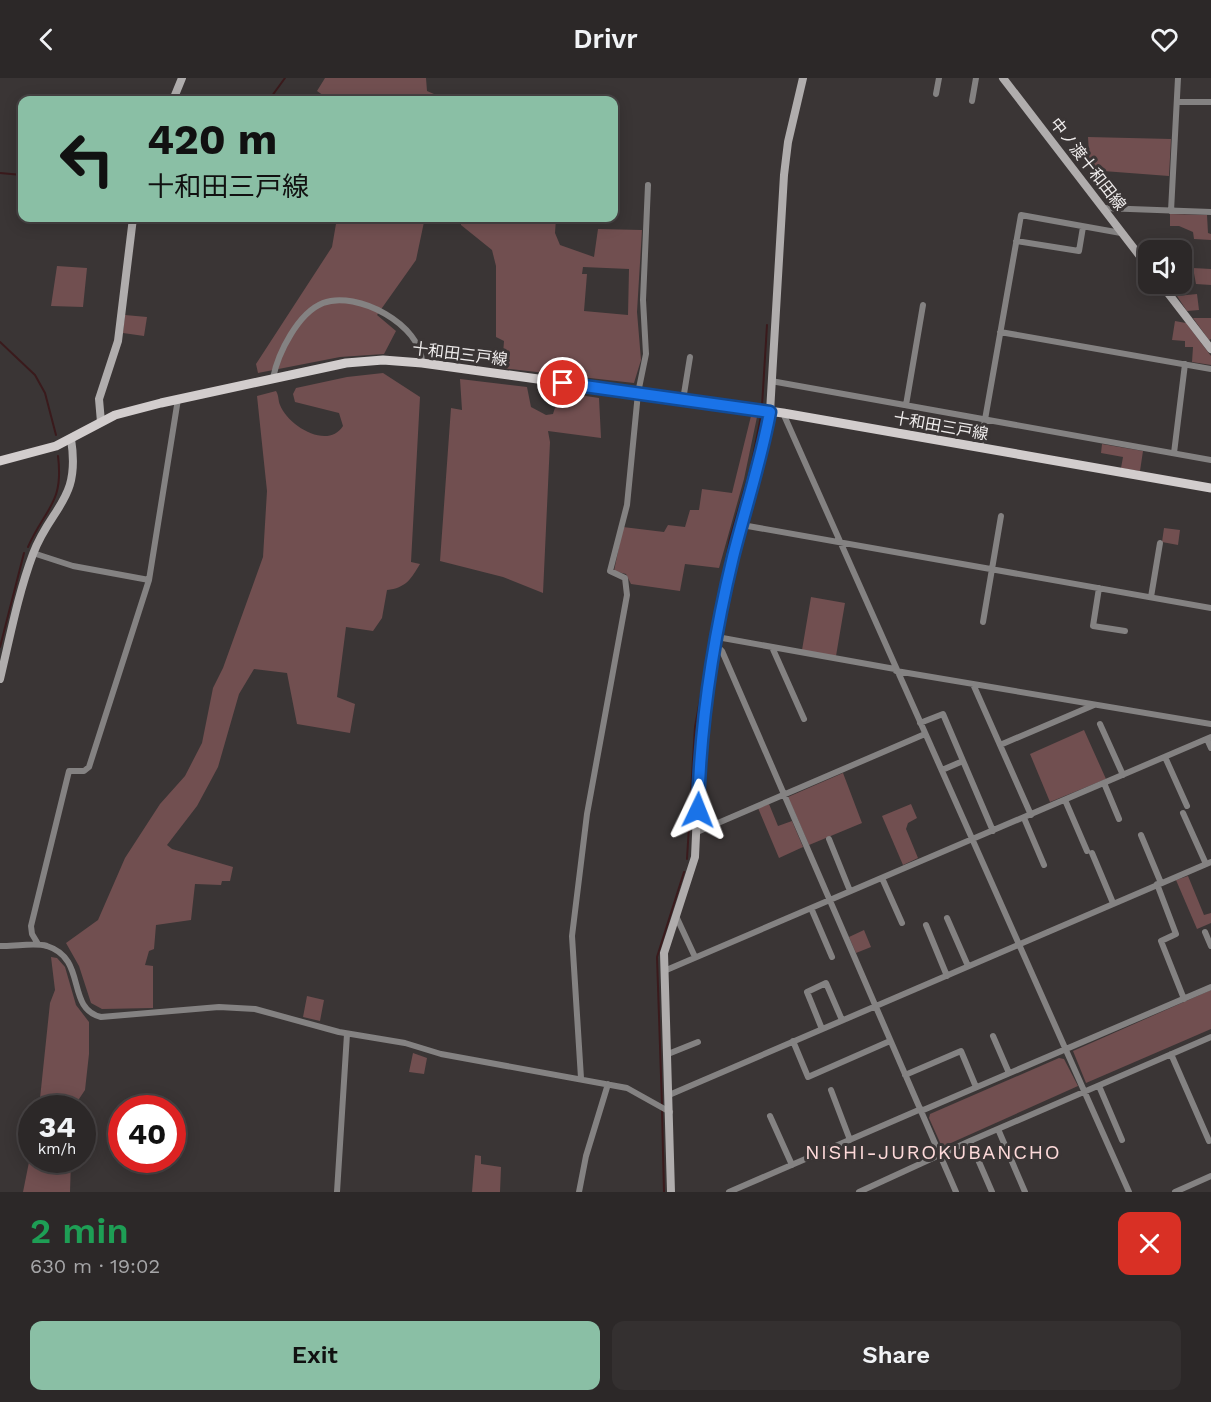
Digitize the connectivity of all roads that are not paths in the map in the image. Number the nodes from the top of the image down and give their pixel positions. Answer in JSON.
{"nodes":[{"id":1,"x":182,"y":78,"type":"edge"},
{"id":2,"x":803,"y":78,"type":"edge"},
{"id":3,"x":939,"y":78,"type":"edge"},
{"id":4,"x":976,"y":78,"type":"edge"},
{"id":5,"x":1003,"y":78,"type":"edge"},
{"id":6,"x":1178,"y":78,"type":"edge"},
{"id":7,"x":936,"y":94,"type":"dead end"},
{"id":8,"x":175,"y":96,"type":"edge"},
{"id":9,"x":972,"y":101,"type":"dead end"},
{"id":10,"x":1177,"y":102,"type":"junction"},
{"id":11,"x":1211,"y":102,"type":"edge"},
{"id":12,"x":648,"y":185,"type":"dead end"},
{"id":13,"x":1103,"y":208,"type":"junction"},
{"id":14,"x":1171,"y":211,"type":"junction"},
{"id":15,"x":1211,"y":212,"type":"edge"},
{"id":16,"x":133,"y":222,"type":"edge"},
{"id":17,"x":1083,"y":227,"type":"junction"},
{"id":18,"x":1122,"y":233,"type":"junction"},
{"id":19,"x":1016,"y":241,"type":"junction"},
{"id":20,"x":1138,"y":254,"type":"edge"},
{"id":21,"x":1169,"y":294,"type":"edge"},
{"id":22,"x":923,"y":305,"type":"dead end"},
{"id":23,"x":1000,"y":332,"type":"junction"},
{"id":24,"x":1211,"y":349,"type":"edge"},
{"id":25,"x":690,"y":357,"type":"dead end"},
{"id":26,"x":422,"y":363,"type":"junction"},
{"id":27,"x":1185,"y":364,"type":"junction"},
{"id":28,"x":1211,"y":369,"type":"edge"},
{"id":29,"x":273,"y":378,"type":"junction"},
{"id":30,"x":771,"y":381,"type":"junction"},
{"id":31,"x":638,"y":393,"type":"junction"},
{"id":32,"x":178,"y":399,"type":"junction"},
{"id":33,"x":683,"y":400,"type":"junction"},
{"id":34,"x":906,"y":405,"type":"junction"},
{"id":35,"x":770,"y":412,"type":"junction"},
{"id":36,"x":783,"y":413,"type":"junction"},
{"id":37,"x":985,"y":419,"type":"junction"},
{"id":38,"x":101,"y":422,"type":"junction"},
{"id":39,"x":71,"y":439,"type":"junction"},
{"id":40,"x":980,"y":448,"type":"junction"},
{"id":41,"x":1174,"y":453,"type":"junction"},
{"id":42,"x":0,"y":460,"type":"edge"},
{"id":43,"x":1211,"y":460,"type":"edge"},
{"id":44,"x":1211,"y":488,"type":"edge"},
{"id":45,"x":1002,"y":516,"type":"dead end"},
{"id":46,"x":742,"y":525,"type":"junction"},
{"id":47,"x":839,"y":542,"type":"junction"},
{"id":48,"x":1160,"y":543,"type":"dead end"},
{"id":49,"x":33,"y":553,"type":"junction"},
{"id":50,"x":993,"y":568,"type":"junction"},
{"id":51,"x":149,"y":580,"type":"junction"},
{"id":52,"x":1100,"y":588,"type":"junction"},
{"id":53,"x":1151,"y":597,"type":"junction"},
{"id":54,"x":1211,"y":608,"type":"edge"},
{"id":55,"x":983,"y":622,"type":"dead end"},
{"id":56,"x":1125,"y":631,"type":"dead end"},
{"id":57,"x":716,"y":641,"type":"junction"},
{"id":58,"x":772,"y":647,"type":"junction"},
{"id":59,"x":896,"y":670,"type":"junction"},
{"id":60,"x":0,"y":679,"type":"edge"},
{"id":61,"x":973,"y":684,"type":"junction"},
{"id":62,"x":1095,"y":705,"type":"junction"},
{"id":63,"x":804,"y":719,"type":"dead end"},
{"id":64,"x":920,"y":723,"type":"junction"},
{"id":65,"x":1100,"y":724,"type":"dead end"},
{"id":66,"x":1211,"y":724,"type":"edge"},
{"id":67,"x":925,"y":735,"type":"junction"},
{"id":68,"x":1209,"y":738,"type":"edge"},
{"id":69,"x":1000,"y":745,"type":"junction"},
{"id":70,"x":1211,"y":748,"type":"edge"},
{"id":71,"x":1165,"y":757,"type":"junction"},
{"id":72,"x":963,"y":760,"type":"junction"},
{"id":73,"x":942,"y":770,"type":"junction"},
{"id":74,"x":1123,"y":775,"type":"junction"},
{"id":75,"x":1104,"y":783,"type":"junction"},
{"id":76,"x":783,"y":795,"type":"junction"},
{"id":77,"x":1065,"y":800,"type":"junction"},
{"id":78,"x":1186,"y":806,"type":"dead end"},
{"id":79,"x":1183,"y":813,"type":"dead end"},
{"id":80,"x":1031,"y":815,"type":"junction"},
{"id":81,"x":1024,"y":818,"type":"junction"},
{"id":82,"x":1119,"y":819,"type":"dead end"},
{"id":83,"x":993,"y":831,"type":"junction"},
{"id":84,"x":697,"y":832,"type":"junction"},
{"id":85,"x":1141,"y":835,"type":"dead end"},
{"id":86,"x":829,"y":839,"type":"dead end"},
{"id":87,"x":973,"y":840,"type":"junction"},
{"id":88,"x":1208,"y":863,"type":"edge"},
{"id":89,"x":1044,"y":865,"type":"dead end"},
{"id":90,"x":882,"y":878,"type":"junction"},
{"id":91,"x":1159,"y":883,"type":"junction"},
{"id":92,"x":850,"y":891,"type":"junction"},
{"id":93,"x":829,"y":900,"type":"junction"},
{"id":94,"x":1113,"y":903,"type":"junction"},
{"id":95,"x":811,"y":908,"type":"junction"},
{"id":96,"x":675,"y":916,"type":"junction"},
{"id":97,"x":947,"y":918,"type":"dead end"},
{"id":98,"x":902,"y":923,"type":"dead end"},
{"id":99,"x":926,"y":925,"type":"dead end"},
{"id":100,"x":1205,"y":932,"type":"dead end"},
{"id":101,"x":38,"y":944,"type":"junction"},
{"id":102,"x":1020,"y":945,"type":"junction"},
{"id":103,"x":0,"y":946,"type":"edge"},
{"id":104,"x":1211,"y":946,"type":"edge"},
{"id":105,"x":695,"y":957,"type":"junction"},
{"id":106,"x":832,"y":957,"type":"dead end"},
{"id":107,"x":968,"y":966,"type":"junction"},
{"id":108,"x":664,"y":971,"type":"junction"},
{"id":109,"x":947,"y":976,"type":"junction"},
{"id":110,"x":1211,"y":987,"type":"edge"},
{"id":111,"x":1185,"y":999,"type":"junction"},
{"id":112,"x":875,"y":1006,"type":"junction"},
{"id":113,"x":842,"y":1020,"type":"junction"},
{"id":114,"x":822,"y":1029,"type":"junction"},
{"id":115,"x":347,"y":1034,"type":"junction"},
{"id":116,"x":993,"y":1036,"type":"dead end"},
{"id":117,"x":1211,"y":1037,"type":"edge"},
{"id":118,"x":793,"y":1041,"type":"junction"},
{"id":119,"x":890,"y":1041,"type":"junction"},
{"id":120,"x":698,"y":1042,"type":"dead end"},
{"id":121,"x":1066,"y":1050,"type":"junction"},
{"id":122,"x":668,"y":1054,"type":"junction"},
{"id":123,"x":1171,"y":1054,"type":"junction"},
{"id":124,"x":1010,"y":1073,"type":"junction"},
{"id":125,"x":905,"y":1075,"type":"junction"},
{"id":126,"x":581,"y":1078,"type":"junction"},
{"id":127,"x":608,"y":1084,"type":"junction"},
{"id":128,"x":1099,"y":1086,"type":"junction"},
{"id":129,"x":976,"y":1087,"type":"junction"},
{"id":130,"x":831,"y":1090,"type":"dead end"},
{"id":131,"x":1084,"y":1092,"type":"junction"},
{"id":132,"x":669,"y":1095,"type":"junction"},
{"id":133,"x":921,"y":1110,"type":"junction"},
{"id":134,"x":664,"y":1111,"type":"junction"},
{"id":135,"x":770,"y":1116,"type":"dead end"},
{"id":136,"x":998,"y":1129,"type":"junction"},
{"id":137,"x":850,"y":1140,"type":"junction"},
{"id":138,"x":1122,"y":1140,"type":"dead end"},
{"id":139,"x":970,"y":1141,"type":"junction"},
{"id":140,"x":1209,"y":1141,"type":"dead end"},
{"id":141,"x":941,"y":1156,"type":"junction"},
{"id":142,"x":792,"y":1165,"type":"junction"},
{"id":143,"x":1211,"y":1176,"type":"edge"},
{"id":144,"x":336,"y":1192,"type":"edge"},
{"id":145,"x":579,"y":1192,"type":"edge"},
{"id":146,"x":671,"y":1192,"type":"edge"},
{"id":147,"x":729,"y":1192,"type":"edge"},
{"id":148,"x":859,"y":1192,"type":"edge"},
{"id":149,"x":955,"y":1192,"type":"edge"},
{"id":150,"x":992,"y":1192,"type":"edge"},
{"id":151,"x":1025,"y":1192,"type":"edge"},
{"id":152,"x":1129,"y":1192,"type":"edge"},
{"id":153,"x":1175,"y":1192,"type":"edge"}],
"edges":[{"from":1,"to":8,"type":"street"},
{"from":2,"to":30,"type":"street"},
{"from":3,"to":7,"type":"street"},
{"from":4,"to":9,"type":"street"},
{"from":5,"to":13,"type":"street","name":"中ノ渡十和田線"},
{"from":6,"to":10,"type":"street"},
{"from":10,"to":11,"type":"street"},
{"from":10,"to":14,"type":"street"},
{"from":12,"to":31,"type":"street"},
{"from":13,"to":14,"type":"street"},
{"from":13,"to":18,"type":"street","name":"中ノ渡十和田線"},
{"from":14,"to":15,"type":"street"},
{"from":16,"to":38,"type":"street"},
{"from":17,"to":18,"type":"street"},
{"from":17,"to":19,"type":"street"},
{"from":17,"to":19,"type":"street"},
{"from":18,"to":20,"type":"street","name":"中ノ渡十和田線"},
{"from":19,"to":23,"type":"street"},
{"from":21,"to":24,"type":"street"},
{"from":22,"to":34,"type":"street"},
{"from":23,"to":27,"type":"street"},
{"from":23,"to":37,"type":"street"},
{"from":25,"to":33,"type":"street"},
{"from":26,"to":29,"type":"main road","name":"十和田三戸線"},
{"from":26,"to":29,"type":"street"},
{"from":26,"to":31,"type":"main road","name":"十和田三戸線"},
{"from":27,"to":28,"type":"street"},
{"from":27,"to":41,"type":"street"},
{"from":29,"to":32,"type":"main road","name":"十和田三戸線"},
{"from":30,"to":34,"type":"street"},
{"from":30,"to":35,"type":"street"},
{"from":31,"to":33,"type":"main road","name":"十和田三戸線"},
{"from":31,"to":126,"type":"street"},
{"from":32,"to":38,"type":"main road","name":"十和田三戸線"},
{"from":32,"to":51,"type":"street"},
{"from":33,"to":35,"type":"main road","name":"十和田三戸線"},
{"from":34,"to":37,"type":"street"},
{"from":35,"to":36,"type":"main road","name":"十和田三戸線"},
{"from":35,"to":46,"type":"street"},
{"from":36,"to":40,"type":"main road","name":"十和田三戸線"},
{"from":36,"to":47,"type":"street"},
{"from":37,"to":40,"type":"street"},
{"from":37,"to":41,"type":"street"},
{"from":38,"to":39,"type":"main road","name":"十和田三戸線"},
{"from":39,"to":42,"type":"main road","name":"十和田三戸線"},
{"from":39,"to":49,"type":"street"},
{"from":40,"to":44,"type":"main road","name":"十和田三戸線"},
{"from":41,"to":43,"type":"street"},
{"from":45,"to":50,"type":"street"},
{"from":46,"to":47,"type":"street"},
{"from":46,"to":57,"type":"street"},
{"from":47,"to":50,"type":"street"},
{"from":47,"to":59,"type":"street"},
{"from":48,"to":53,"type":"street"},
{"from":49,"to":51,"type":"street"},
{"from":49,"to":60,"type":"street"},
{"from":50,"to":52,"type":"street"},
{"from":50,"to":55,"type":"street"},
{"from":51,"to":101,"type":"street"},
{"from":52,"to":53,"type":"street"},
{"from":52,"to":56,"type":"street"},
{"from":53,"to":54,"type":"street"},
{"from":57,"to":58,"type":"street"},
{"from":57,"to":76,"type":"street"},
{"from":57,"to":84,"type":"street"},
{"from":58,"to":59,"type":"street"},
{"from":58,"to":63,"type":"street"},
{"from":59,"to":61,"type":"street"},
{"from":59,"to":64,"type":"street"},
{"from":61,"to":62,"type":"street"},
{"from":61,"to":69,"type":"street"},
{"from":62,"to":66,"type":"street"},
{"from":62,"to":69,"type":"street"},
{"from":64,"to":67,"type":"street"},
{"from":64,"to":72,"type":"street"},
{"from":65,"to":74,"type":"street"},
{"from":67,"to":73,"type":"street"},
{"from":67,"to":76,"type":"street"},
{"from":68,"to":70,"type":"street"},
{"from":68,"to":71,"type":"street"},
{"from":69,"to":80,"type":"street"},
{"from":71,"to":74,"type":"street"},
{"from":71,"to":78,"type":"street"},
{"from":72,"to":73,"type":"street"},
{"from":72,"to":83,"type":"street"},
{"from":73,"to":87,"type":"street"},
{"from":74,"to":75,"type":"street"},
{"from":75,"to":77,"type":"street"},
{"from":75,"to":82,"type":"street"},
{"from":76,"to":84,"type":"street"},
{"from":76,"to":93,"type":"street"},
{"from":77,"to":80,"type":"street"},
{"from":77,"to":94,"type":"street"},
{"from":79,"to":88,"type":"street"},
{"from":80,"to":81,"type":"street"},
{"from":81,"to":83,"type":"street"},
{"from":81,"to":89,"type":"street"},
{"from":83,"to":87,"type":"street"},
{"from":84,"to":96,"type":"street"},
{"from":85,"to":91,"type":"street"},
{"from":86,"to":92,"type":"street"},
{"from":87,"to":90,"type":"street"},
{"from":87,"to":102,"type":"street"},
{"from":88,"to":91,"type":"street"},
{"from":90,"to":92,"type":"street"},
{"from":90,"to":98,"type":"street"},
{"from":91,"to":94,"type":"street"},
{"from":91,"to":111,"type":"street"},
{"from":92,"to":93,"type":"street"},
{"from":93,"to":95,"type":"street"},
{"from":93,"to":112,"type":"street"},
{"from":94,"to":102,"type":"street"},
{"from":95,"to":105,"type":"street"},
{"from":95,"to":106,"type":"street"},
{"from":96,"to":105,"type":"street"},
{"from":96,"to":108,"type":"street"},
{"from":97,"to":107,"type":"street"},
{"from":99,"to":109,"type":"street"},
{"from":100,"to":104,"type":"street"},
{"from":101,"to":103,"type":"street"},
{"from":101,"to":115,"type":"street"},
{"from":102,"to":107,"type":"street"},
{"from":102,"to":121,"type":"street"},
{"from":105,"to":108,"type":"street"},
{"from":107,"to":109,"type":"street"},
{"from":108,"to":122,"type":"street"},
{"from":109,"to":112,"type":"street"},
{"from":110,"to":111,"type":"street"},
{"from":111,"to":121,"type":"street"},
{"from":112,"to":113,"type":"street"},
{"from":112,"to":119,"type":"street"},
{"from":113,"to":114,"type":"street"},
{"from":113,"to":114,"type":"street"},
{"from":114,"to":118,"type":"street"},
{"from":115,"to":126,"type":"street"},
{"from":115,"to":144,"type":"street"},
{"from":116,"to":124,"type":"street"},
{"from":117,"to":123,"type":"street"},
{"from":118,"to":119,"type":"street"},
{"from":118,"to":132,"type":"street"},
{"from":119,"to":125,"type":"street"},
{"from":120,"to":122,"type":"street"},
{"from":121,"to":124,"type":"street"},
{"from":121,"to":131,"type":"street"},
{"from":122,"to":132,"type":"street"},
{"from":123,"to":128,"type":"street"},
{"from":123,"to":140,"type":"street"},
{"from":124,"to":129,"type":"street"},
{"from":125,"to":129,"type":"street"},
{"from":125,"to":133,"type":"street"},
{"from":126,"to":127,"type":"street"},
{"from":127,"to":134,"type":"street"},
{"from":127,"to":145,"type":"street"},
{"from":128,"to":131,"type":"street"},
{"from":128,"to":138,"type":"street"},
{"from":129,"to":133,"type":"street"},
{"from":130,"to":137,"type":"street"},
{"from":131,"to":136,"type":"street"},
{"from":131,"to":152,"type":"street"},
{"from":132,"to":134,"type":"street"},
{"from":133,"to":137,"type":"street"},
{"from":133,"to":141,"type":"street"},
{"from":134,"to":146,"type":"street"},
{"from":135,"to":142,"type":"street"},
{"from":136,"to":139,"type":"street"},
{"from":136,"to":151,"type":"street"},
{"from":137,"to":142,"type":"street"},
{"from":139,"to":141,"type":"street"},
{"from":139,"to":150,"type":"street"},
{"from":141,"to":148,"type":"street"},
{"from":141,"to":149,"type":"street"},
{"from":142,"to":147,"type":"street"},
{"from":143,"to":153,"type":"street"}]}
